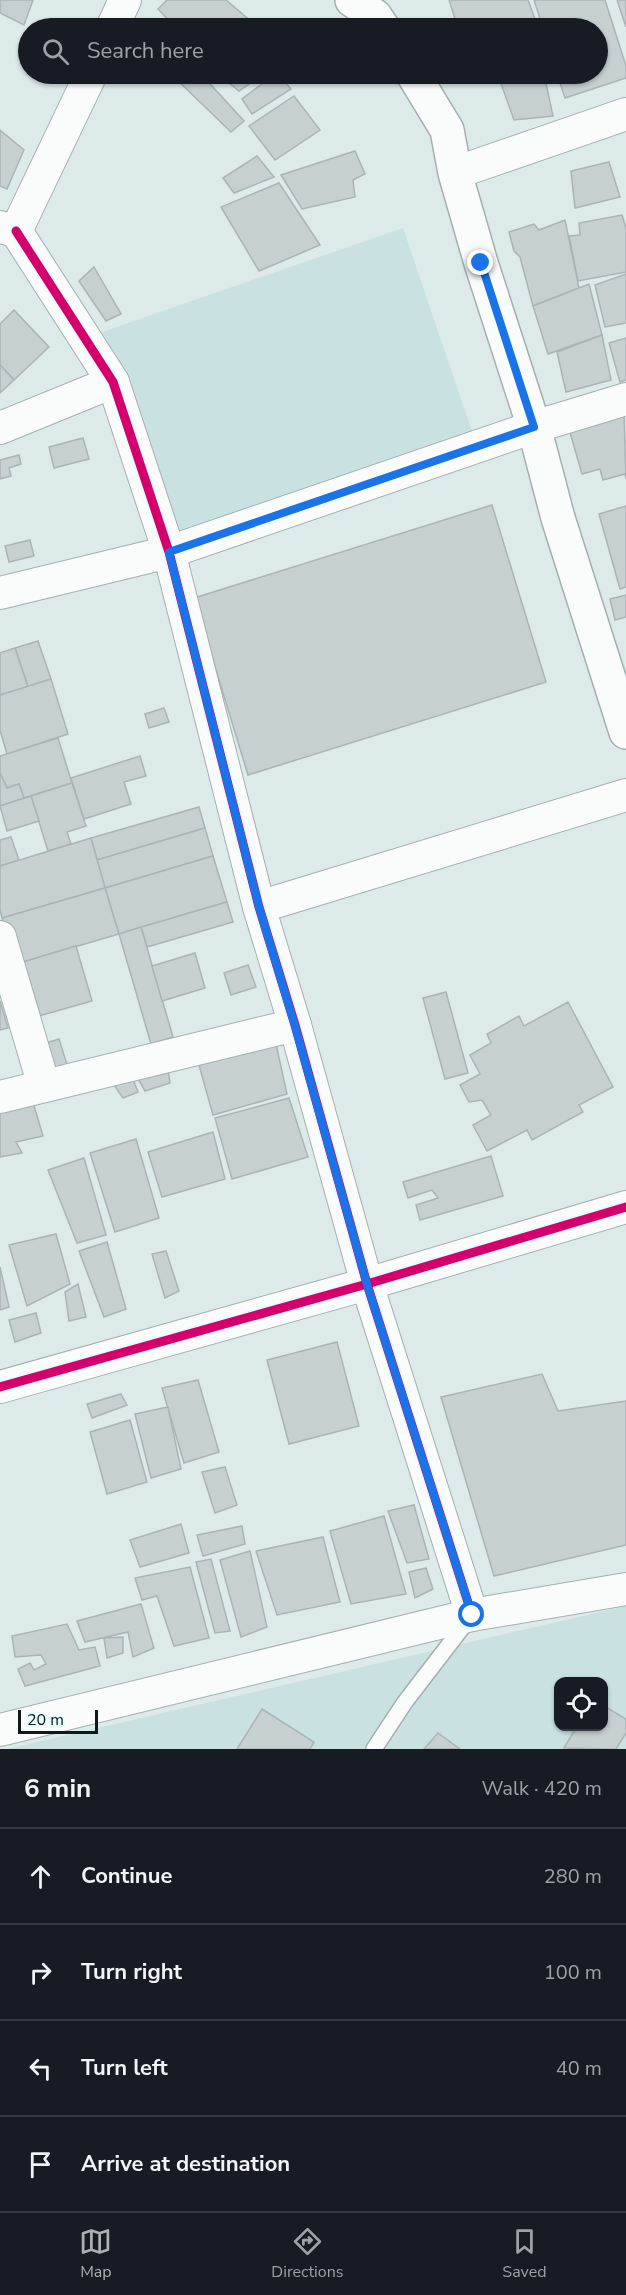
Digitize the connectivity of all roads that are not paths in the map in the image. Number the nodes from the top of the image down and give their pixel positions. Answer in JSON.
{"nodes":[{"id":1,"x":125,"y":0,"type":"edge"},
{"id":2,"x":117,"y":18,"type":"edge"},
{"id":3,"x":85,"y":84,"type":"edge"},
{"id":4,"x":419,"y":84,"type":"edge"},
{"id":5,"x":626,"y":114,"type":"edge"},
{"id":6,"x":455,"y":173,"type":"junction"},
{"id":7,"x":8,"y":229,"type":"edge"},
{"id":8,"x":113,"y":382,"type":"junction"},
{"id":9,"x":626,"y":399,"type":"edge"},
{"id":10,"x":534,"y":427,"type":"junction"},
{"id":11,"x":0,"y":428,"type":"edge"},
{"id":12,"x":169,"y":552,"type":"junction"},
{"id":13,"x":0,"y":593,"type":"edge"},
{"id":14,"x":626,"y":732,"type":"edge"},
{"id":15,"x":626,"y":795,"type":"edge"},
{"id":16,"x":259,"y":907,"type":"junction"},
{"id":17,"x":0,"y":937,"type":"edge"},
{"id":18,"x":295,"y":1026,"type":"junction"},
{"id":19,"x":44,"y":1086,"type":"junction"},
{"id":20,"x":0,"y":1097,"type":"edge"},
{"id":21,"x":626,"y":1207,"type":"edge"},
{"id":22,"x":367,"y":1284,"type":"junction"},
{"id":23,"x":0,"y":1387,"type":"edge"},
{"id":24,"x":626,"y":1589,"type":"edge"},
{"id":25,"x":472,"y":1615,"type":"junction"},
{"id":26,"x":0,"y":1730,"type":"edge"},
{"id":27,"x":374,"y":1749,"type":"edge"}],
"edges":[{"from":1,"to":2,"type":"street"},
{"from":3,"to":7,"type":"street"},
{"from":4,"to":6,"type":"street"},
{"from":5,"to":6,"type":"street"},
{"from":6,"to":10,"type":"street"},
{"from":7,"to":8,"type":"street"},
{"from":8,"to":11,"type":"street"},
{"from":8,"to":12,"type":"street"},
{"from":9,"to":10,"type":"street"},
{"from":10,"to":12,"type":"street"},
{"from":10,"to":14,"type":"street"},
{"from":12,"to":13,"type":"street"},
{"from":12,"to":16,"type":"street"},
{"from":15,"to":16,"type":"street"},
{"from":16,"to":18,"type":"street"},
{"from":17,"to":19,"type":"street"},
{"from":18,"to":19,"type":"street"},
{"from":18,"to":22,"type":"street"},
{"from":19,"to":20,"type":"street"},
{"from":21,"to":22,"type":"street"},
{"from":22,"to":23,"type":"street"},
{"from":22,"to":25,"type":"street"},
{"from":24,"to":25,"type":"street"},
{"from":25,"to":26,"type":"street"},
{"from":25,"to":27,"type":"lane"}]}
